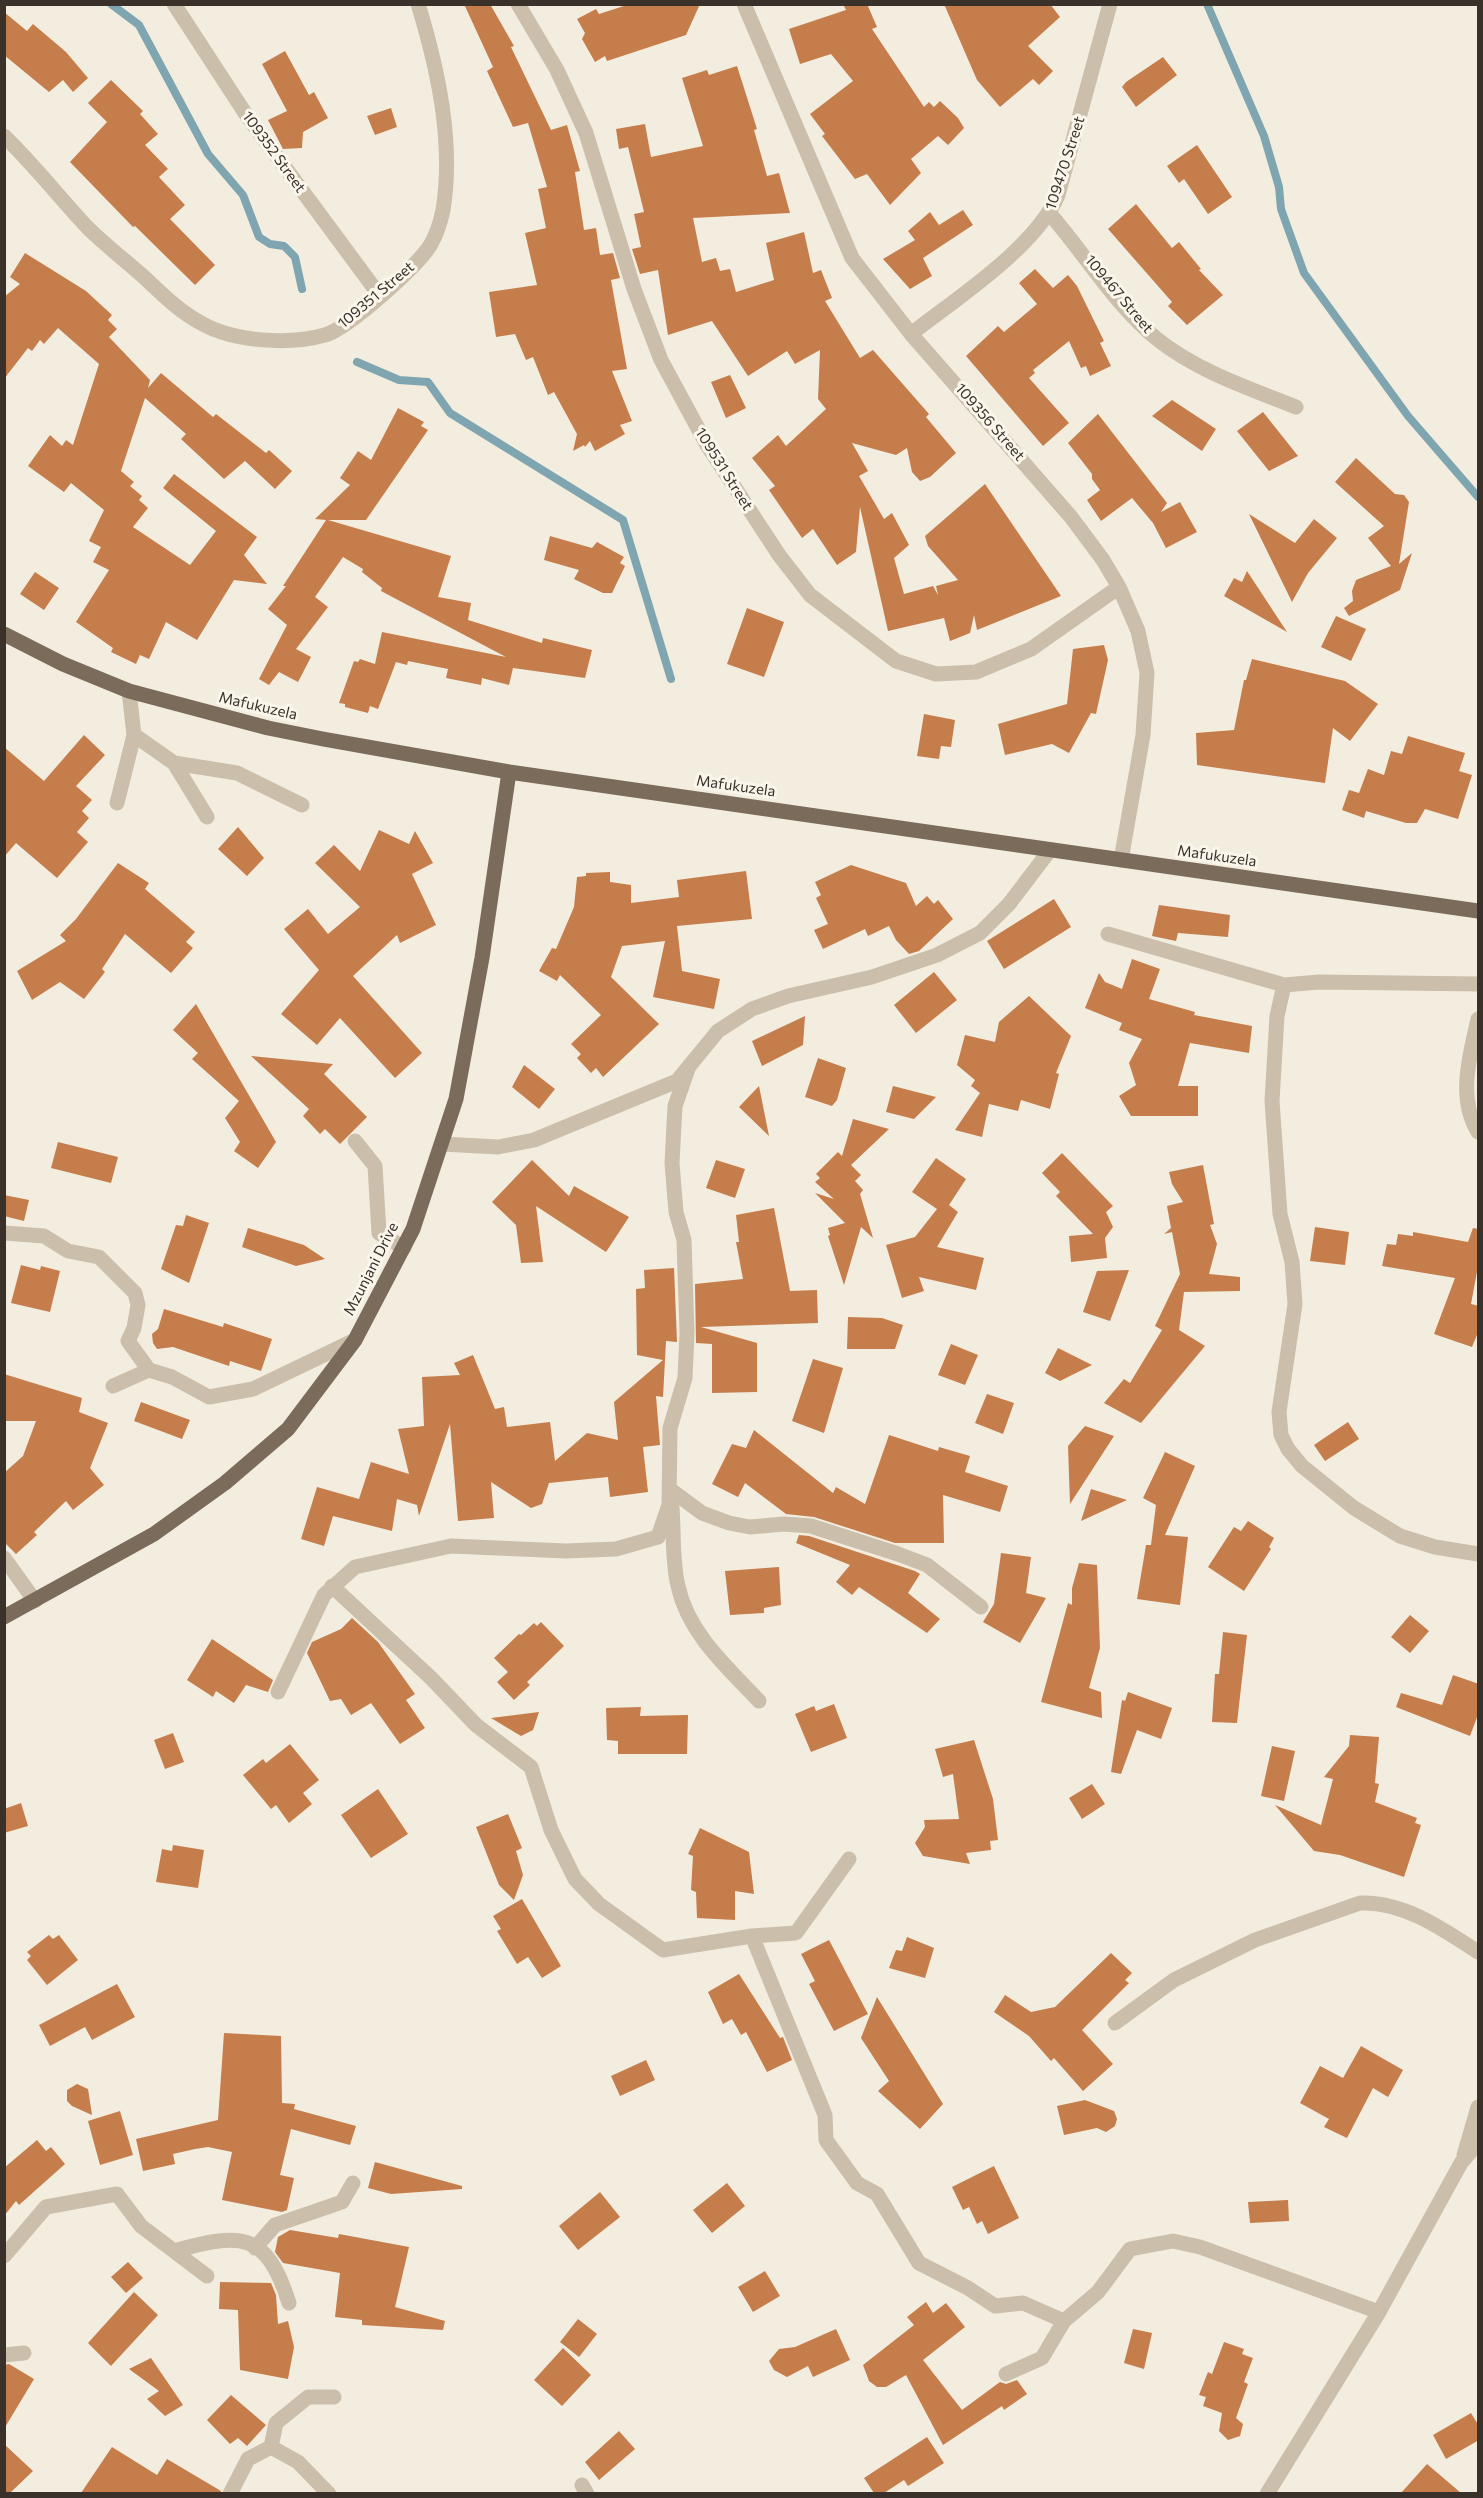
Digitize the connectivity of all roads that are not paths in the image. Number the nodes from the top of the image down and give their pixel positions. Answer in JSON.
{"nodes":[{"id":1,"x":174,"y":4,"type":"edge"},
{"id":2,"x":418,"y":4,"type":"edge"},
{"id":3,"x":518,"y":4,"type":"edge"},
{"id":4,"x":744,"y":4,"type":"edge"},
{"id":5,"x":1110,"y":4,"type":"edge"},
{"id":6,"x":4,"y":136,"type":"edge"},
{"id":7,"x":1050,"y":214,"type":"junction"},
{"id":8,"x":380,"y":296,"type":"junction"},
{"id":9,"x":911,"y":334,"type":"junction"},
{"id":10,"x":1296,"y":407,"type":"dead end"},
{"id":11,"x":1119,"y":587,"type":"junction"},
{"id":12,"x":4,"y":634,"type":"edge"},
{"id":13,"x":129,"y":692,"type":"junction"},
{"id":14,"x":134,"y":735,"type":"junction"},
{"id":15,"x":174,"y":763,"type":"junction"},
{"id":16,"x":509,"y":772,"type":"junction"},
{"id":17,"x":117,"y":803,"type":"dead end"},
{"id":18,"x":302,"y":805,"type":"dead end"},
{"id":19,"x":207,"y":817,"type":"dead end"},
{"id":20,"x":1050,"y":850,"type":"junction"},
{"id":21,"x":1121,"y":860,"type":"junction"},
{"id":22,"x":1479,"y":911,"type":"edge"},
{"id":23,"x":1108,"y":934,"type":"dead end"},
{"id":24,"x":1479,"y":984,"type":"edge"},
{"id":25,"x":1284,"y":985,"type":"junction"},
{"id":26,"x":1479,"y":1019,"type":"edge"},
{"id":27,"x":689,"y":1066,"type":"junction"},
{"id":28,"x":1479,"y":1132,"type":"edge"},
{"id":29,"x":355,"y":1141,"type":"dead end"},
{"id":30,"x":442,"y":1144,"type":"junction"},
{"id":31,"x":4,"y":1233,"type":"edge"},
{"id":32,"x":404,"y":1248,"type":"junction"},
{"id":33,"x":355,"y":1340,"type":"junction"},
{"id":34,"x":149,"y":1370,"type":"junction"},
{"id":35,"x":113,"y":1386,"type":"dead end"},
{"id":36,"x":671,"y":1490,"type":"junction"},
{"id":37,"x":1479,"y":1554,"type":"edge"},
{"id":38,"x":4,"y":1558,"type":"edge"},
{"id":39,"x":332,"y":1586,"type":"junction"},
{"id":40,"x":35,"y":1601,"type":"junction"},
{"id":41,"x":981,"y":1607,"type":"dead end"},
{"id":42,"x":4,"y":1617,"type":"edge"},
{"id":43,"x":278,"y":1692,"type":"dead end"},
{"id":44,"x":759,"y":1701,"type":"dead end"},
{"id":45,"x":849,"y":1859,"type":"dead end"},
{"id":46,"x":753,"y":1935,"type":"junction"},
{"id":47,"x":1479,"y":1952,"type":"edge"},
{"id":48,"x":1115,"y":2023,"type":"dead end"},
{"id":49,"x":1479,"y":2107,"type":"edge"},
{"id":50,"x":1479,"y":2143,"type":"edge"},
{"id":51,"x":1461,"y":2163,"type":"junction"},
{"id":52,"x":353,"y":2183,"type":"dead end"},
{"id":53,"x":255,"y":2248,"type":"junction"},
{"id":54,"x":174,"y":2251,"type":"junction"},
{"id":55,"x":4,"y":2256,"type":"edge"},
{"id":56,"x":207,"y":2276,"type":"dead end"},
{"id":57,"x":289,"y":2303,"type":"dead end"},
{"id":58,"x":1379,"y":2312,"type":"junction"},
{"id":59,"x":1064,"y":2321,"type":"junction"},
{"id":60,"x":24,"y":2353,"type":"dead end"},
{"id":61,"x":4,"y":2355,"type":"edge"},
{"id":62,"x":1006,"y":2374,"type":"dead end"},
{"id":63,"x":334,"y":2397,"type":"dead end"},
{"id":64,"x":271,"y":2447,"type":"junction"},
{"id":65,"x":230,"y":2493,"type":"edge"},
{"id":66,"x":329,"y":2493,"type":"edge"},
{"id":67,"x":1267,"y":2493,"type":"edge"}],
"edges":[{"from":1,"to":8,"type":"street","name":"109352 Street"},
{"from":2,"to":8,"type":"street","name":"109351 Street"},
{"from":3,"to":11,"type":"street","name":"109531 Street"},
{"from":4,"to":9,"type":"street","name":"109356 Street"},
{"from":5,"to":7,"type":"street","name":"109470 Street"},
{"from":6,"to":8,"type":"street","name":"109351 Street"},
{"from":7,"to":9,"type":"street","name":"109470 Street"},
{"from":7,"to":10,"type":"street","name":"109467 Street"},
{"from":9,"to":11,"type":"street","name":"109356 Street"},
{"from":11,"to":21,"type":"street","name":"109356 Street"},
{"from":12,"to":13,"type":"main road","name":"Mafukuzela"},
{"from":13,"to":14,"type":"street"},
{"from":13,"to":16,"type":"main road","name":"Mafukuzela"},
{"from":14,"to":15,"type":"street"},
{"from":14,"to":17,"type":"street"},
{"from":15,"to":18,"type":"street"},
{"from":15,"to":19,"type":"street"},
{"from":16,"to":20,"type":"main road","name":"Mafukuzela"},
{"from":16,"to":30,"type":"main road","name":"Mzunjani Drive"},
{"from":20,"to":21,"type":"main road","name":"Mafukuzela"},
{"from":20,"to":27,"type":"street"},
{"from":21,"to":22,"type":"main road","name":"Mafukuzela"},
{"from":23,"to":25,"type":"street"},
{"from":24,"to":25,"type":"street"},
{"from":25,"to":37,"type":"street"},
{"from":26,"to":28,"type":"street"},
{"from":27,"to":30,"type":"street"},
{"from":27,"to":36,"type":"street"},
{"from":29,"to":32,"type":"street"},
{"from":30,"to":32,"type":"main road","name":"Mzunjani Drive"},
{"from":31,"to":34,"type":"street"},
{"from":32,"to":33,"type":"main road","name":"Mzunjani Drive"},
{"from":33,"to":34,"type":"street"},
{"from":33,"to":40,"type":"main road","name":"Mzunjani Drive"},
{"from":34,"to":35,"type":"street"},
{"from":36,"to":39,"type":"street"},
{"from":36,"to":41,"type":"street"},
{"from":36,"to":44,"type":"street"},
{"from":38,"to":40,"type":"street"},
{"from":39,"to":43,"type":"street"},
{"from":39,"to":46,"type":"street"},
{"from":40,"to":42,"type":"main road","name":"Mzunjani Drive"},
{"from":45,"to":46,"type":"street"},
{"from":46,"to":59,"type":"street"},
{"from":47,"to":48,"type":"street"},
{"from":49,"to":51,"type":"street"},
{"from":50,"to":51,"type":"street"},
{"from":51,"to":58,"type":"street"},
{"from":52,"to":53,"type":"street"},
{"from":53,"to":54,"type":"street"},
{"from":53,"to":57,"type":"street"},
{"from":54,"to":55,"type":"street"},
{"from":54,"to":56,"type":"street"},
{"from":58,"to":59,"type":"street"},
{"from":58,"to":67,"type":"street"},
{"from":59,"to":62,"type":"street"},
{"from":60,"to":61,"type":"street"},
{"from":63,"to":64,"type":"street"},
{"from":64,"to":65,"type":"street"},
{"from":64,"to":66,"type":"street"}]}
